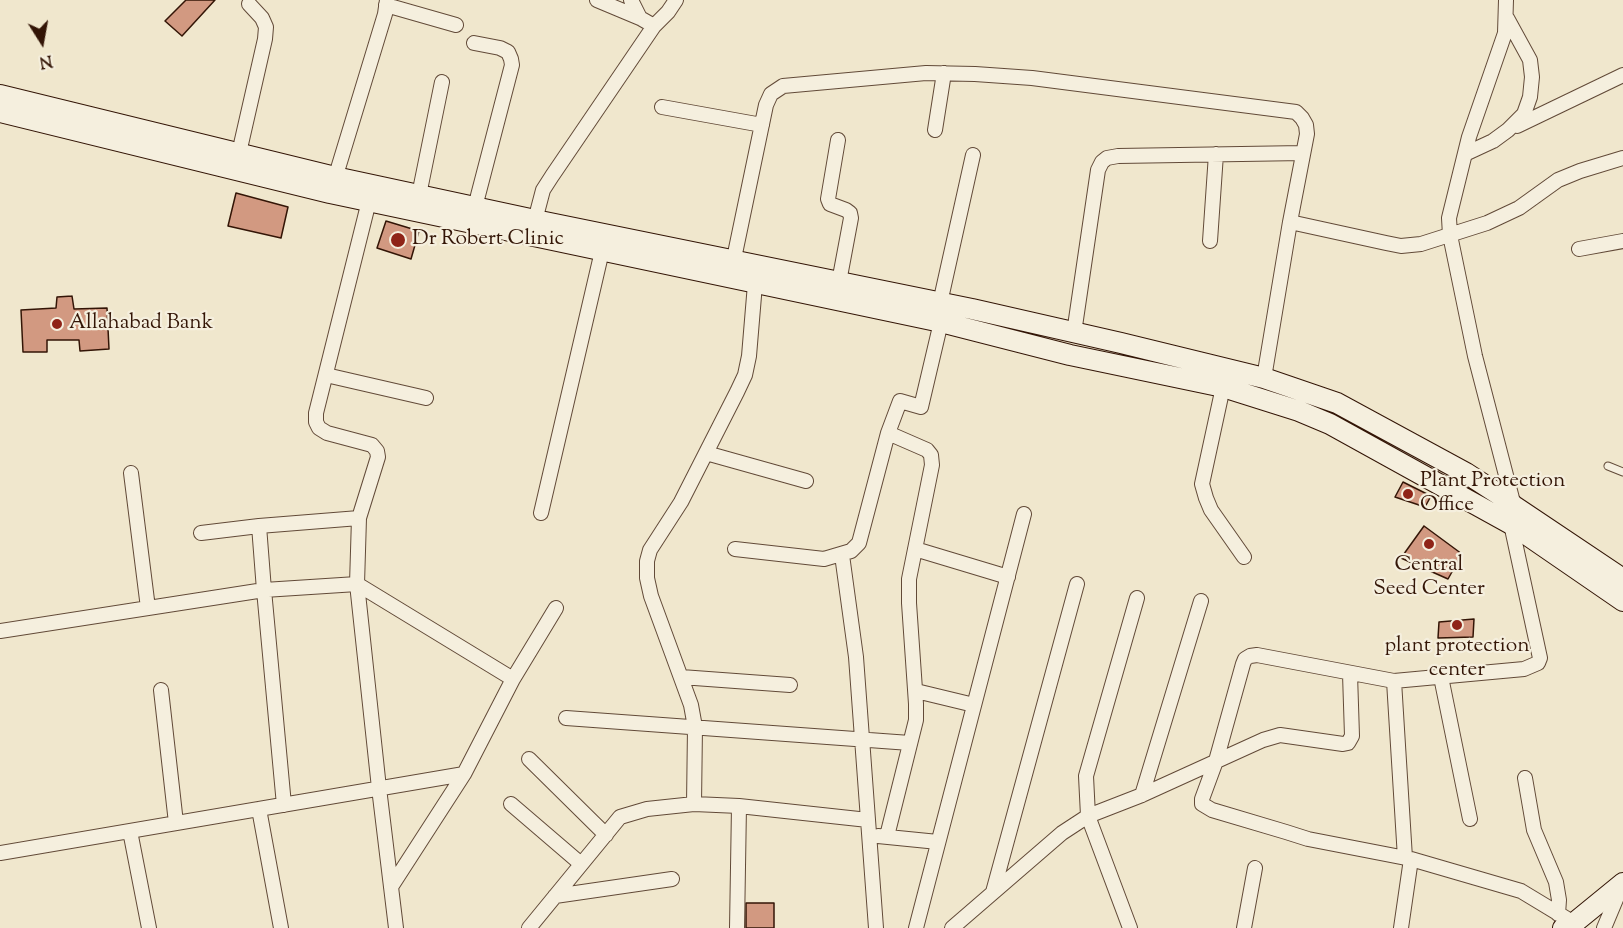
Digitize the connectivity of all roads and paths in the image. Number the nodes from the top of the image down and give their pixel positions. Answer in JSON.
{"nodes":[{"id":1,"x":597,"y":0,"type":"edge"},
{"id":2,"x":631,"y":0,"type":"edge"},
{"id":3,"x":676,"y":0,"type":"edge"},
{"id":4,"x":1506,"y":0,"type":"edge"},
{"id":5,"x":386,"y":3,"type":"edge"},
{"id":6,"x":249,"y":4,"type":"dead end"},
{"id":7,"x":1505,"y":16,"type":"junction"},
{"id":8,"x":640,"y":18,"type":"junction"},
{"id":9,"x":456,"y":25,"type":"dead end"},
{"id":10,"x":654,"y":26,"type":"junction"},
{"id":11,"x":474,"y":43,"type":"dead end"},
{"id":12,"x":944,"y":73,"type":"junction"},
{"id":13,"x":1623,"y":75,"type":"edge"},
{"id":14,"x":442,"y":82,"type":"dead end"},
{"id":15,"x":0,"y":95,"type":"edge"},
{"id":16,"x":662,"y":107,"type":"dead end"},
{"id":17,"x":0,"y":111,"type":"edge"},
{"id":18,"x":762,"y":125,"type":"junction"},
{"id":19,"x":935,"y":130,"type":"dead end"},
{"id":20,"x":1508,"y":130,"type":"junction"},
{"id":21,"x":838,"y":140,"type":"dead end"},
{"id":22,"x":239,"y":153,"type":"junction"},
{"id":23,"x":1303,"y":153,"type":"junction"},
{"id":24,"x":1216,"y":154,"type":"junction"},
{"id":25,"x":1465,"y":154,"type":"junction"},
{"id":26,"x":973,"y":155,"type":"dead end"},
{"id":27,"x":1623,"y":158,"type":"edge"},
{"id":28,"x":333,"y":185,"type":"junction"},
{"id":29,"x":419,"y":195,"type":"junction"},
{"id":30,"x":369,"y":201,"type":"junction"},
{"id":31,"x":475,"y":207,"type":"junction"},
{"id":32,"x":1290,"y":222,"type":"junction"},
{"id":33,"x":533,"y":228,"type":"junction"},
{"id":34,"x":1450,"y":235,"type":"junction"},
{"id":35,"x":1210,"y":241,"type":"dead end"},
{"id":36,"x":1623,"y":241,"type":"edge"},
{"id":37,"x":1579,"y":249,"type":"dead end"},
{"id":38,"x":602,"y":251,"type":"junction"},
{"id":39,"x":732,"y":269,"type":"junction"},
{"id":40,"x":839,"y":282,"type":"junction"},
{"id":41,"x":755,"y":284,"type":"junction"},
{"id":42,"x":972,"y":309,"type":"junction"},
{"id":43,"x":940,"y":313,"type":"junction"},
{"id":44,"x":967,"y":329,"type":"junction"},
{"id":45,"x":1074,"y":333,"type":"junction"},
{"id":46,"x":1121,"y":342,"type":"junction"},
{"id":47,"x":1116,"y":364,"type":"junction"},
{"id":48,"x":326,"y":375,"type":"junction"},
{"id":49,"x":1264,"y":378,"type":"junction"},
{"id":50,"x":1223,"y":387,"type":"junction"},
{"id":51,"x":426,"y":398,"type":"dead end"},
{"id":52,"x":888,"y":434,"type":"junction"},
{"id":53,"x":706,"y":453,"type":"junction"},
{"id":54,"x":1608,"y":466,"type":"dead end"},
{"id":55,"x":1623,"y":472,"type":"edge"},
{"id":56,"x":131,"y":473,"type":"dead end"},
{"id":57,"x":806,"y":481,"type":"dead end"},
{"id":58,"x":541,"y":513,"type":"dead end"},
{"id":59,"x":1024,"y":514,"type":"dead end"},
{"id":60,"x":1512,"y":515,"type":"junction"},
{"id":61,"x":359,"y":518,"type":"junction"},
{"id":62,"x":259,"y":526,"type":"junction"},
{"id":63,"x":201,"y":533,"type":"dead end"},
{"id":64,"x":735,"y":549,"type":"dead end"},
{"id":65,"x":915,"y":549,"type":"junction"},
{"id":66,"x":842,"y":555,"type":"junction"},
{"id":67,"x":1244,"y":557,"type":"dead end"},
{"id":68,"x":1008,"y":577,"type":"junction"},
{"id":69,"x":1623,"y":579,"type":"edge"},
{"id":70,"x":357,"y":584,"type":"junction"},
{"id":71,"x":1077,"y":584,"type":"dead end"},
{"id":72,"x":264,"y":590,"type":"junction"},
{"id":73,"x":1137,"y":598,"type":"dead end"},
{"id":74,"x":1623,"y":601,"type":"edge"},
{"id":75,"x":1201,"y":602,"type":"dead end"},
{"id":76,"x":148,"y":608,"type":"junction"},
{"id":77,"x":556,"y":608,"type":"dead end"},
{"id":78,"x":0,"y":631,"type":"edge"},
{"id":79,"x":1350,"y":674,"type":"junction"},
{"id":80,"x":1442,"y":676,"type":"junction"},
{"id":81,"x":681,"y":677,"type":"junction"},
{"id":82,"x":513,"y":679,"type":"junction"},
{"id":83,"x":1394,"y":681,"type":"junction"},
{"id":84,"x":790,"y":685,"type":"dead end"},
{"id":85,"x":161,"y":690,"type":"dead end"},
{"id":86,"x":916,"y":691,"type":"junction"},
{"id":87,"x":974,"y":705,"type":"junction"},
{"id":88,"x":566,"y":718,"type":"dead end"},
{"id":89,"x":695,"y":728,"type":"junction"},
{"id":90,"x":863,"y":740,"type":"junction"},
{"id":91,"x":910,"y":743,"type":"junction"},
{"id":92,"x":529,"y":759,"type":"dead end"},
{"id":93,"x":1216,"y":761,"type":"junction"},
{"id":94,"x":464,"y":774,"type":"junction"},
{"id":95,"x":1525,"y":778,"type":"dead end"},
{"id":96,"x":379,"y":788,"type":"junction"},
{"id":97,"x":1142,"y":795,"type":"junction"},
{"id":98,"x":511,"y":804,"type":"dead end"},
{"id":99,"x":694,"y":804,"type":"junction"},
{"id":100,"x":284,"y":805,"type":"junction"},
{"id":101,"x":739,"y":806,"type":"junction"},
{"id":102,"x":258,"y":809,"type":"junction"},
{"id":103,"x":1088,"y":816,"type":"junction"},
{"id":104,"x":1470,"y":819,"type":"dead end"},
{"id":105,"x":868,"y":820,"type":"junction"},
{"id":106,"x":176,"y":823,"type":"junction"},
{"id":107,"x":130,"y":831,"type":"junction"},
{"id":108,"x":606,"y":835,"type":"junction"},
{"id":109,"x":869,"y":835,"type":"junction"},
{"id":110,"x":886,"y":836,"type":"junction"},
{"id":111,"x":938,"y":842,"type":"junction"},
{"id":112,"x":0,"y":853,"type":"edge"},
{"id":113,"x":1408,"y":858,"type":"junction"},
{"id":114,"x":581,"y":864,"type":"junction"},
{"id":115,"x":1255,"y":868,"type":"dead end"},
{"id":116,"x":672,"y":879,"type":"dead end"},
{"id":117,"x":1623,"y":883,"type":"edge"},
{"id":118,"x":391,"y":887,"type":"junction"},
{"id":119,"x":993,"y":892,"type":"junction"},
{"id":120,"x":555,"y":896,"type":"junction"},
{"id":121,"x":1568,"y":923,"type":"edge"},
{"id":122,"x":148,"y":928,"type":"edge"},
{"id":123,"x":281,"y":928,"type":"edge"},
{"id":124,"x":396,"y":928,"type":"edge"},
{"id":125,"x":529,"y":928,"type":"edge"},
{"id":126,"x":737,"y":928,"type":"edge"},
{"id":127,"x":876,"y":928,"type":"edge"},
{"id":128,"x":916,"y":928,"type":"edge"},
{"id":129,"x":952,"y":928,"type":"edge"},
{"id":130,"x":1130,"y":928,"type":"edge"},
{"id":131,"x":1244,"y":928,"type":"edge"},
{"id":132,"x":1401,"y":928,"type":"edge"},
{"id":133,"x":1604,"y":928,"type":"edge"}],
"edges":[{"from":1,"to":8,"type":"street"},
{"from":2,"to":8,"type":"street"},
{"from":3,"to":10,"type":"street"},
{"from":4,"to":7,"type":"street"},
{"from":5,"to":9,"type":"street"},
{"from":5,"to":28,"type":"street"},
{"from":6,"to":22,"type":"street"},
{"from":7,"to":20,"type":"street"},
{"from":7,"to":25,"type":"street"},
{"from":8,"to":10,"type":"street"},
{"from":10,"to":33,"type":"street"},
{"from":11,"to":31,"type":"street"},
{"from":12,"to":18,"type":"street"},
{"from":12,"to":19,"type":"street"},
{"from":12,"to":23,"type":"street"},
{"from":13,"to":20,"type":"street"},
{"from":14,"to":29,"type":"street"},
{"from":15,"to":22,"type":"street"},
{"from":16,"to":18,"type":"street"},
{"from":17,"to":28,"type":"street"},
{"from":18,"to":39,"type":"street"},
{"from":20,"to":25,"type":"street"},
{"from":21,"to":40,"type":"street"},
{"from":22,"to":28,"type":"street"},
{"from":23,"to":24,"type":"street"},
{"from":23,"to":32,"type":"street"},
{"from":24,"to":35,"type":"street"},
{"from":24,"to":45,"type":"street"},
{"from":25,"to":34,"type":"street"},
{"from":26,"to":43,"type":"street"},
{"from":27,"to":34,"type":"street"},
{"from":28,"to":29,"type":"street"},
{"from":28,"to":30,"type":"street"},
{"from":29,"to":31,"type":"street"},
{"from":30,"to":33,"type":"street"},
{"from":30,"to":48,"type":"street"},
{"from":31,"to":33,"type":"street"},
{"from":32,"to":34,"type":"street"},
{"from":32,"to":49,"type":"street"},
{"from":33,"to":38,"type":"street"},
{"from":33,"to":39,"type":"street"},
{"from":34,"to":60,"type":"street"},
{"from":36,"to":37,"type":"street"},
{"from":38,"to":39,"type":"street"},
{"from":38,"to":58,"type":"street"},
{"from":39,"to":40,"type":"street"},
{"from":39,"to":41,"type":"street"},
{"from":40,"to":43,"type":"street"},
{"from":41,"to":43,"type":"street"},
{"from":41,"to":53,"type":"street"},
{"from":42,"to":43,"type":"street"},
{"from":42,"to":44,"type":"street"},
{"from":42,"to":45,"type":"street"},
{"from":43,"to":44,"type":"street"},
{"from":43,"to":52,"type":"street"},
{"from":44,"to":47,"type":"street"},
{"from":45,"to":46,"type":"street"},
{"from":46,"to":47,"type":"street"},
{"from":46,"to":49,"type":"street"},
{"from":47,"to":50,"type":"street"},
{"from":48,"to":51,"type":"street"},
{"from":48,"to":61,"type":"street"},
{"from":49,"to":60,"type":"street"},
{"from":50,"to":60,"type":"street"},
{"from":50,"to":67,"type":"street"},
{"from":52,"to":65,"type":"street"},
{"from":52,"to":66,"type":"street"},
{"from":53,"to":57,"type":"street"},
{"from":53,"to":81,"type":"street"},
{"from":54,"to":55,"type":"lane"},
{"from":56,"to":76,"type":"street"},
{"from":59,"to":68,"type":"street"},
{"from":60,"to":69,"type":"street"},
{"from":60,"to":74,"type":"street"},
{"from":60,"to":80,"type":"street"},
{"from":61,"to":62,"type":"street"},
{"from":61,"to":70,"type":"street"},
{"from":62,"to":63,"type":"street"},
{"from":62,"to":72,"type":"street"},
{"from":64,"to":66,"type":"street"},
{"from":65,"to":68,"type":"street"},
{"from":65,"to":86,"type":"street"},
{"from":66,"to":90,"type":"street"},
{"from":68,"to":87,"type":"street"},
{"from":70,"to":72,"type":"street"},
{"from":70,"to":82,"type":"street"},
{"from":70,"to":96,"type":"street"},
{"from":71,"to":119,"type":"street"},
{"from":72,"to":76,"type":"street"},
{"from":72,"to":100,"type":"street"},
{"from":73,"to":103,"type":"street"},
{"from":75,"to":97,"type":"street"},
{"from":76,"to":78,"type":"street"},
{"from":77,"to":82,"type":"street"},
{"from":79,"to":83,"type":"street"},
{"from":79,"to":93,"type":"street"},
{"from":79,"to":93,"type":"street"},
{"from":80,"to":83,"type":"street"},
{"from":80,"to":104,"type":"street"},
{"from":81,"to":84,"type":"street"},
{"from":81,"to":89,"type":"street"},
{"from":82,"to":94,"type":"street"},
{"from":83,"to":113,"type":"street"},
{"from":85,"to":106,"type":"street"},
{"from":86,"to":87,"type":"street"},
{"from":86,"to":91,"type":"street"},
{"from":87,"to":111,"type":"street"},
{"from":88,"to":89,"type":"street"},
{"from":89,"to":90,"type":"street"},
{"from":89,"to":99,"type":"street"},
{"from":90,"to":91,"type":"street"},
{"from":90,"to":105,"type":"street"},
{"from":91,"to":110,"type":"street"},
{"from":92,"to":108,"type":"street"},
{"from":93,"to":97,"type":"street"},
{"from":93,"to":113,"type":"street"},
{"from":94,"to":96,"type":"street"},
{"from":94,"to":118,"type":"street"},
{"from":95,"to":121,"type":"street"},
{"from":96,"to":100,"type":"street"},
{"from":96,"to":118,"type":"street"},
{"from":97,"to":103,"type":"street"},
{"from":98,"to":114,"type":"street"},
{"from":99,"to":101,"type":"street"},
{"from":99,"to":108,"type":"street"},
{"from":100,"to":102,"type":"street"},
{"from":101,"to":105,"type":"street"},
{"from":101,"to":126,"type":"street"},
{"from":102,"to":106,"type":"street"},
{"from":102,"to":123,"type":"street"},
{"from":103,"to":119,"type":"street"},
{"from":103,"to":130,"type":"street"},
{"from":105,"to":109,"type":"street"},
{"from":106,"to":107,"type":"street"},
{"from":107,"to":112,"type":"street"},
{"from":107,"to":122,"type":"street"},
{"from":108,"to":114,"type":"street"},
{"from":109,"to":110,"type":"street"},
{"from":109,"to":127,"type":"street"},
{"from":110,"to":111,"type":"street"},
{"from":111,"to":128,"type":"street"},
{"from":113,"to":121,"type":"street"},
{"from":113,"to":132,"type":"street"},
{"from":114,"to":120,"type":"street"},
{"from":115,"to":131,"type":"street"},
{"from":116,"to":120,"type":"street"},
{"from":117,"to":121,"type":"street"},
{"from":117,"to":133,"type":"street"},
{"from":118,"to":124,"type":"street"},
{"from":119,"to":129,"type":"street"},
{"from":120,"to":125,"type":"street"}]}
